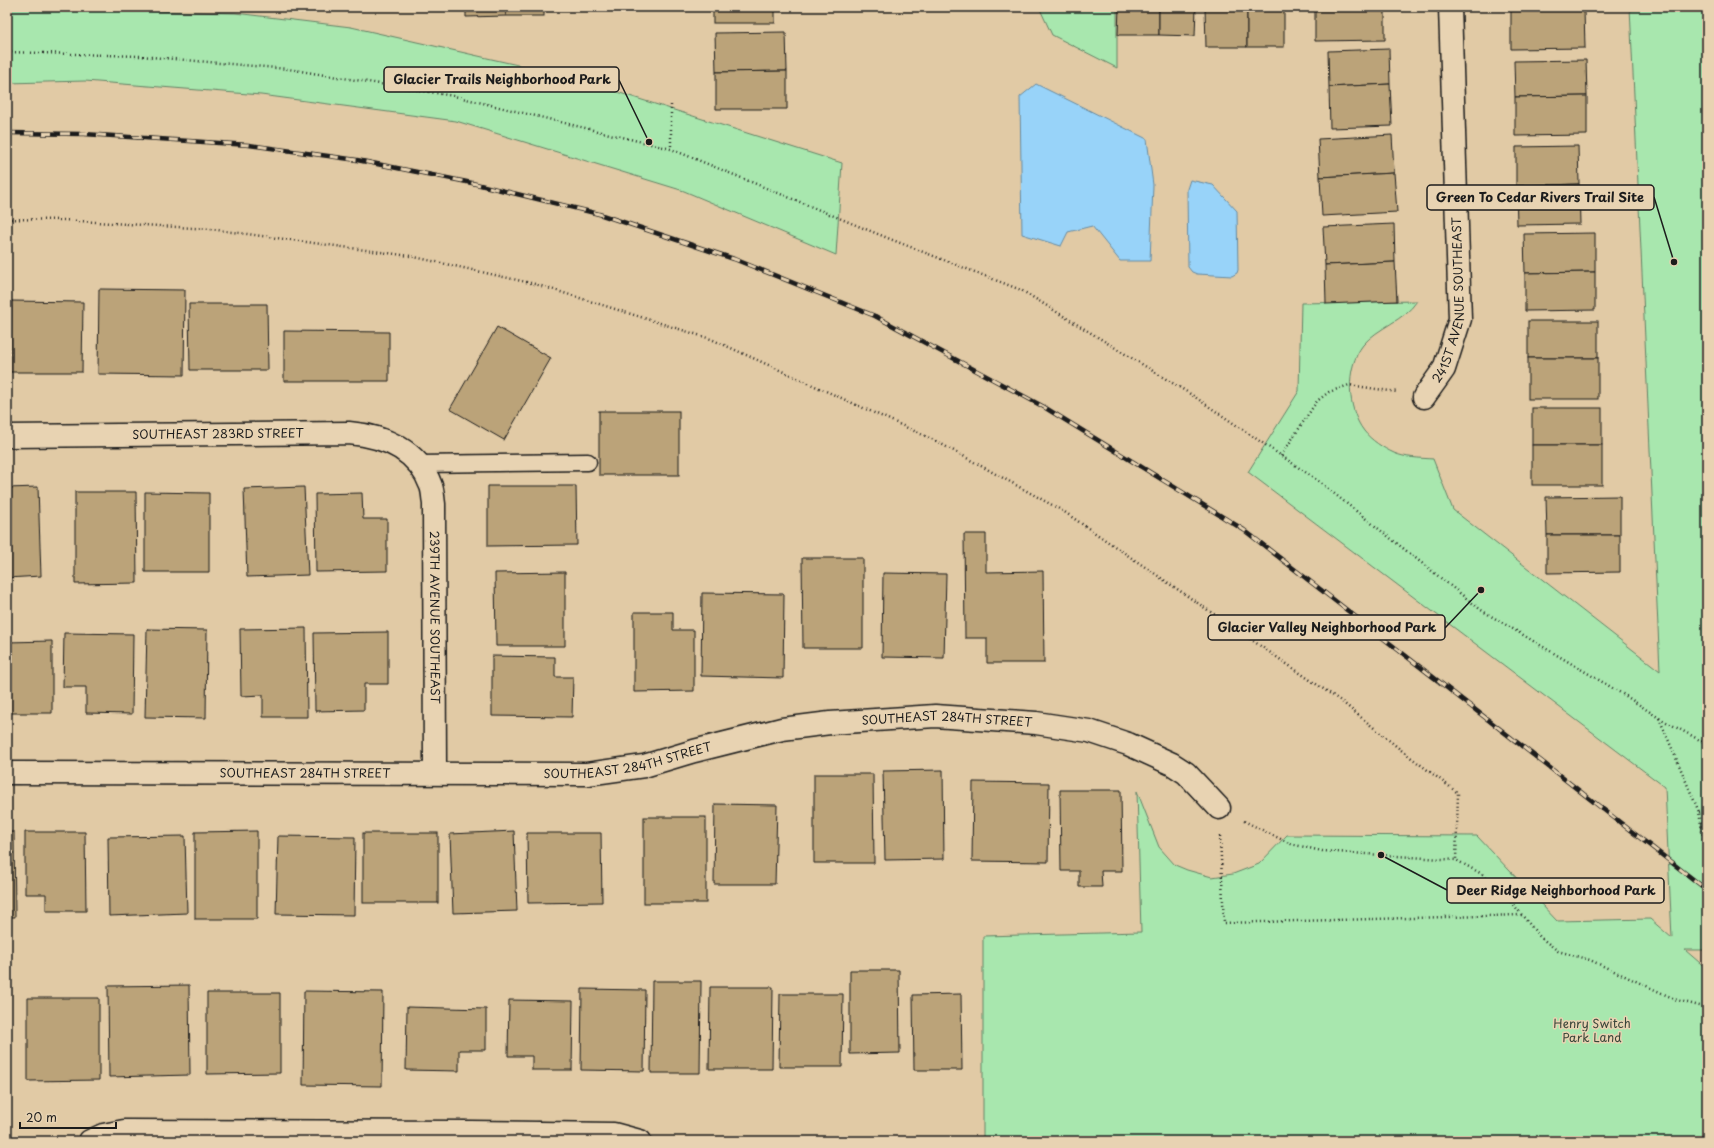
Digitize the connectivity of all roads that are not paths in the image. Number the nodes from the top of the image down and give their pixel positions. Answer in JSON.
{"nodes":[{"id":1,"x":1450,"y":7,"type":"edge"},
{"id":2,"x":1424,"y":396,"type":"road end"},
{"id":3,"x":7,"y":436,"type":"edge"},
{"id":4,"x":588,"y":462,"type":"dead end"},
{"id":5,"x":420,"y":464,"type":"junction"},
{"id":6,"x":7,"y":773,"type":"edge"},
{"id":7,"x":435,"y":773,"type":"junction"},
{"id":8,"x":1219,"y":808,"type":"road end"},
{"id":9,"x":90,"y":1141,"type":"edge"},
{"id":10,"x":640,"y":1141,"type":"edge"}],
"edges":[{"from":1,"to":2,"type":"street","name":"241ST AVENUE SOUTHEAST"},
{"from":3,"to":5,"type":"street","name":"SOUTHEAST 283RD STREET"},
{"from":4,"to":5,"type":"lane"},
{"from":5,"to":7,"type":"street","name":"239TH AVENUE SOUTHEAST"},
{"from":6,"to":7,"type":"street","name":"SOUTHEAST 284TH STREET"},
{"from":7,"to":8,"type":"street","name":"SOUTHEAST 284TH STREET"},
{"from":9,"to":10,"type":"street"}]}
